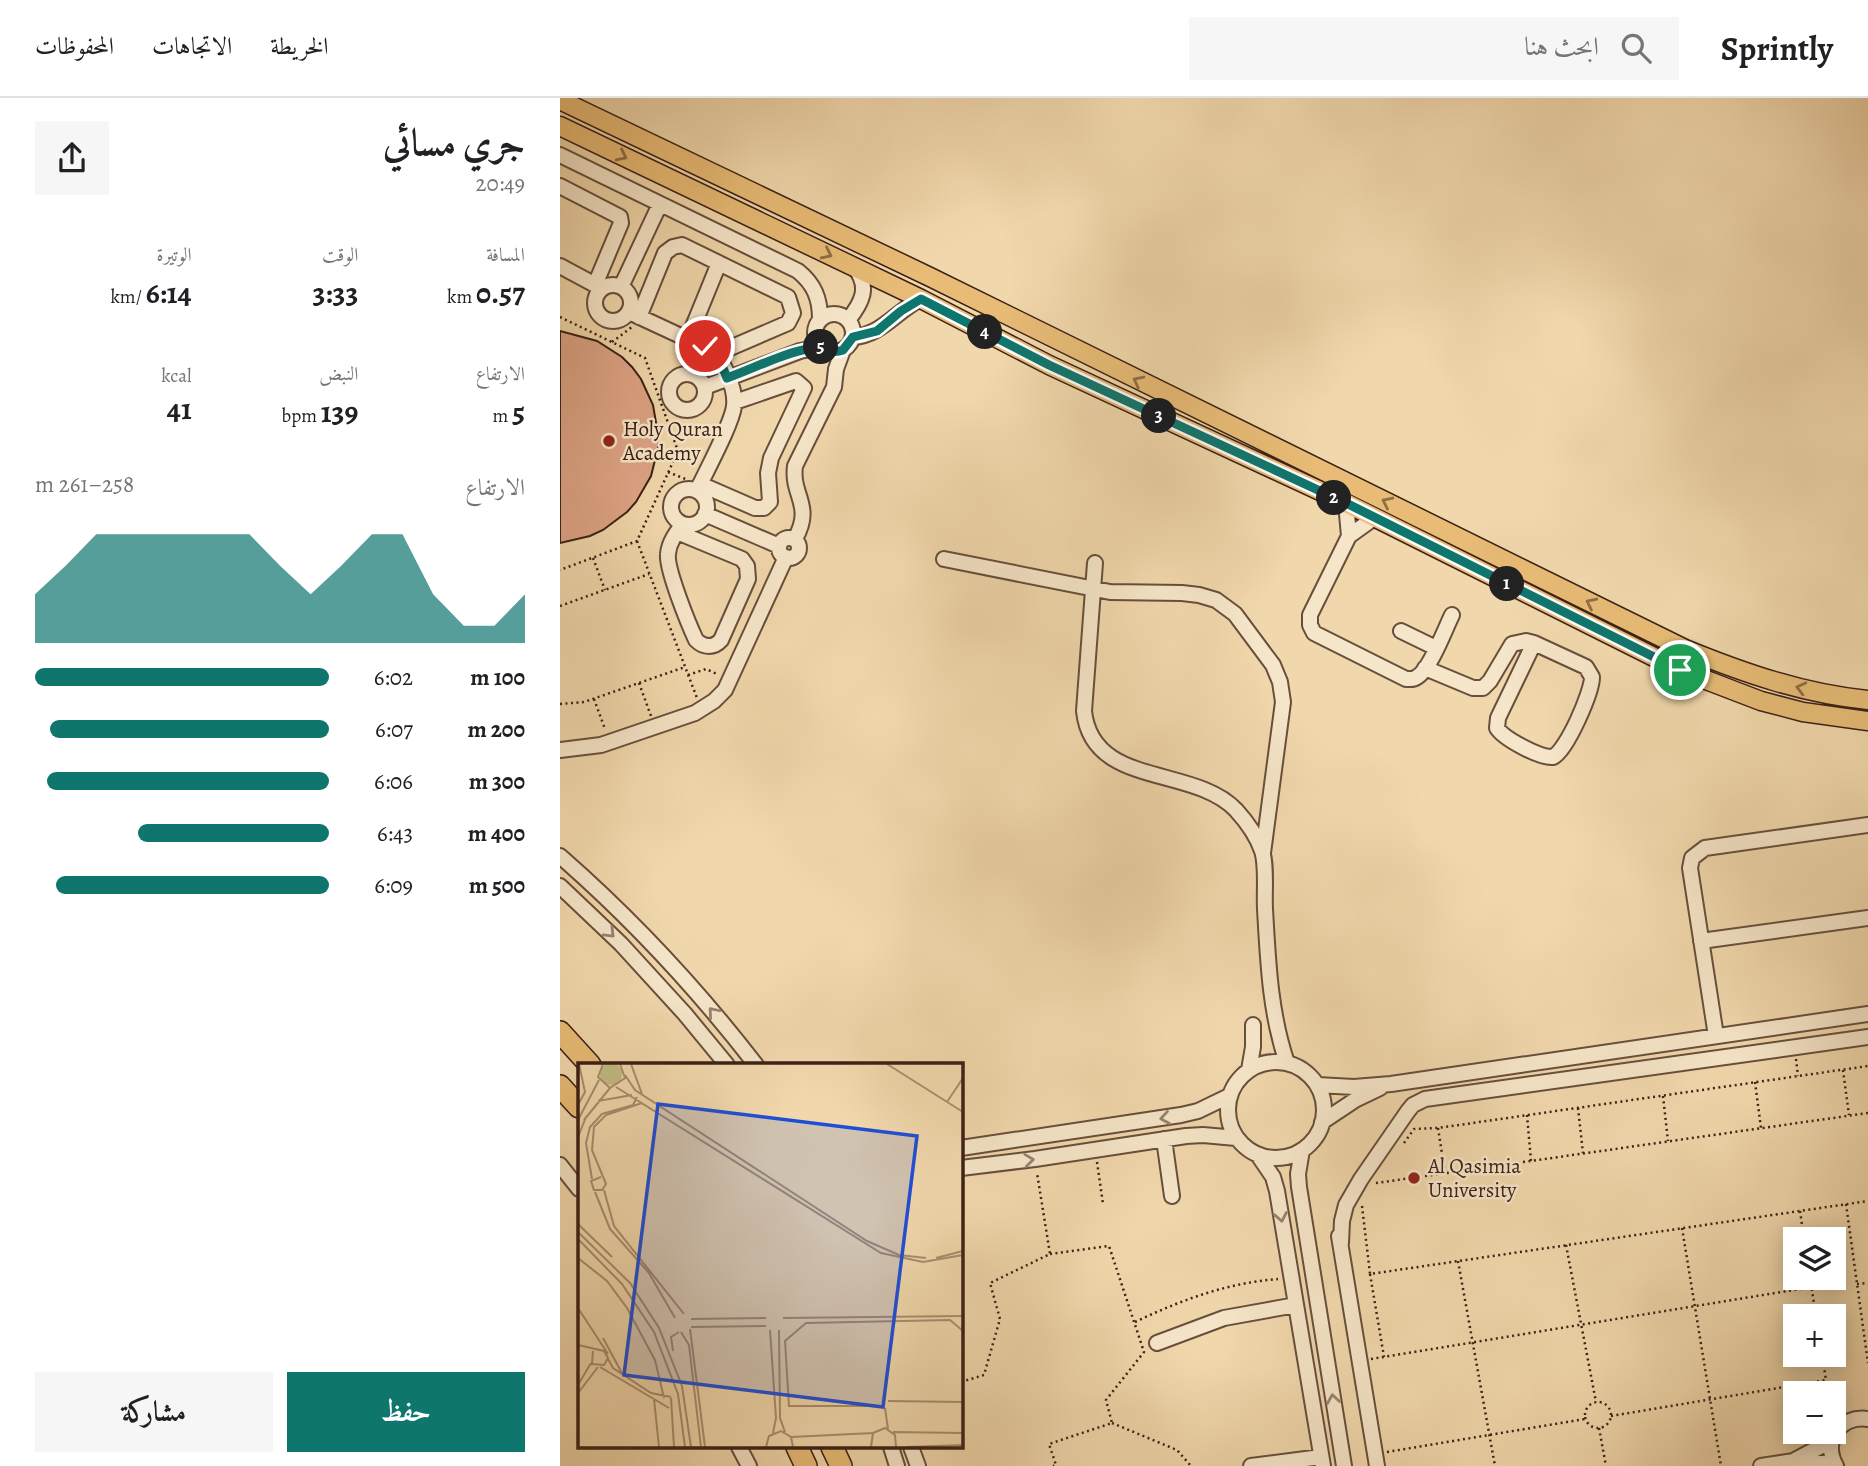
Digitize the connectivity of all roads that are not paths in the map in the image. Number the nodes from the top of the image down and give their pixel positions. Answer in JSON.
{"nodes":[{"id":1,"x":560,"y":100,"type":"edge"},
{"id":2,"x":560,"y":126,"type":"edge"},
{"id":3,"x":560,"y":155,"type":"edge"},
{"id":4,"x":560,"y":186,"type":"edge"},
{"id":5,"x":660,"y":204,"type":"junction"},
{"id":6,"x":719,"y":263,"type":"junction"},
{"id":7,"x":560,"y":266,"type":"edge"},
{"id":8,"x":855,"y":268,"type":"junction"},
{"id":9,"x":599,"y":287,"type":"junction"},
{"id":10,"x":621,"y":287,"type":"junction"},
{"id":11,"x":819,"y":299,"type":"junction"},
{"id":12,"x":921,"y":299,"type":"junction"},
{"id":13,"x":634,"y":314,"type":"junction"},
{"id":14,"x":842,"y":317,"type":"junction"},
{"id":15,"x":820,"y":319,"type":"junction"},
{"id":16,"x":853,"y":337,"type":"junction"},
{"id":17,"x":688,"y":339,"type":"junction"},
{"id":18,"x":820,"y":344,"type":"junction"},
{"id":19,"x":843,"y":350,"type":"junction"},
{"id":20,"x":716,"y":354,"type":"junction"},
{"id":21,"x":836,"y":369,"type":"junction"},
{"id":22,"x":727,"y":378,"type":"junction"},
{"id":23,"x":705,"y":387,"type":"dead end"},
{"id":24,"x":734,"y":402,"type":"junction"},
{"id":25,"x":699,"y":487,"type":"junction"},
{"id":26,"x":1346,"y":503,"type":"junction"},
{"id":27,"x":705,"y":514,"type":"junction"},
{"id":28,"x":1374,"y":518,"type":"junction"},
{"id":29,"x":685,"y":530,"type":"junction"},
{"id":30,"x":1349,"y":536,"type":"junction"},
{"id":31,"x":782,"y":552,"type":"junction"},
{"id":32,"x":944,"y":559,"type":"dead end"},
{"id":33,"x":1095,"y":563,"type":"dead end"},
{"id":34,"x":1095,"y":589,"type":"junction"},
{"id":35,"x":1452,"y":615,"type":"dead end"},
{"id":36,"x":1401,"y":631,"type":"dead end"},
{"id":37,"x":1534,"y":643,"type":"junction"},
{"id":38,"x":1436,"y":648,"type":"junction"},
{"id":39,"x":1425,"y":668,"type":"junction"},
{"id":40,"x":1868,"y":700,"type":"edge"},
{"id":41,"x":1868,"y":722,"type":"edge"},
{"id":42,"x":560,"y":750,"type":"edge"},
{"id":43,"x":1868,"y":825,"type":"edge"},
{"id":44,"x":1263,"y":853,"type":"junction"},
{"id":45,"x":560,"y":856,"type":"edge"},
{"id":46,"x":560,"y":886,"type":"edge"},
{"id":47,"x":1868,"y":918,"type":"edge"},
{"id":48,"x":1701,"y":941,"type":"junction"},
{"id":49,"x":1868,"y":1014,"type":"edge"},
{"id":50,"x":1253,"y":1024,"type":"dead end"},
{"id":51,"x":560,"y":1032,"type":"edge"},
{"id":52,"x":1716,"y":1036,"type":"junction"},
{"id":53,"x":1868,"y":1037,"type":"edge"},
{"id":54,"x":588,"y":1063,"type":"edge"},
{"id":55,"x":725,"y":1063,"type":"edge"},
{"id":56,"x":754,"y":1063,"type":"edge"},
{"id":57,"x":1287,"y":1063,"type":"junction"},
{"id":58,"x":1249,"y":1070,"type":"junction"},
{"id":59,"x":1391,"y":1084,"type":"junction"},
{"id":60,"x":1317,"y":1085,"type":"junction"},
{"id":61,"x":560,"y":1086,"type":"edge"},
{"id":62,"x":1229,"y":1096,"type":"junction"},
{"id":63,"x":578,"y":1106,"type":"edge"},
{"id":64,"x":1322,"y":1122,"type":"junction"},
{"id":65,"x":1236,"y":1138,"type":"junction"},
{"id":66,"x":1164,"y":1139,"type":"junction"},
{"id":67,"x":962,"y":1148,"type":"edge"},
{"id":68,"x":1302,"y":1150,"type":"junction"},
{"id":69,"x":1258,"y":1154,"type":"junction"},
{"id":70,"x":560,"y":1165,"type":"edge"},
{"id":71,"x":962,"y":1168,"type":"edge"},
{"id":72,"x":578,"y":1188,"type":"edge"},
{"id":73,"x":1172,"y":1196,"type":"dead end"},
{"id":74,"x":1296,"y":1305,"type":"junction"},
{"id":75,"x":1157,"y":1343,"type":"dead end"},
{"id":76,"x":1868,"y":1419,"type":"edge"},
{"id":77,"x":1846,"y":1422,"type":"edge"},
{"id":78,"x":1825,"y":1444,"type":"edge"},
{"id":79,"x":1831,"y":1444,"type":"edge"},
{"id":80,"x":740,"y":1448,"type":"edge"},
{"id":81,"x":787,"y":1448,"type":"edge"},
{"id":82,"x":797,"y":1448,"type":"edge"},
{"id":83,"x":891,"y":1448,"type":"edge"},
{"id":84,"x":911,"y":1448,"type":"edge"},
{"id":85,"x":1322,"y":1461,"type":"edge"},
{"id":86,"x":1794,"y":1461,"type":"junction"},
{"id":87,"x":1378,"y":1462,"type":"edge"},
{"id":88,"x":1835,"y":1465,"type":"edge"},
{"id":89,"x":749,"y":1466,"type":"edge"},
{"id":90,"x":794,"y":1466,"type":"edge"},
{"id":91,"x":806,"y":1466,"type":"edge"},
{"id":92,"x":897,"y":1466,"type":"edge"},
{"id":93,"x":918,"y":1466,"type":"edge"},
{"id":94,"x":1251,"y":1466,"type":"edge"},
{"id":95,"x":1344,"y":1466,"type":"edge"},
{"id":96,"x":1761,"y":1466,"type":"edge"}],
"edges":[{"from":40,"to":1,"type":"main road","one_way":true},
{"from":2,"to":8,"type":"main road","one_way":true},
{"from":3,"to":5,"type":"street"},
{"from":4,"to":9,"type":"street"},
{"from":5,"to":10,"type":"street"},
{"from":5,"to":11,"type":"street"},
{"from":6,"to":13,"type":"street"},
{"from":6,"to":17,"type":"street"},
{"from":6,"to":20,"type":"street"},
{"from":7,"to":9,"type":"street"},
{"from":8,"to":12,"type":"main road"},
{"from":8,"to":14,"type":"street"},
{"from":9,"to":10,"type":"street"},
{"from":9,"to":13,"type":"street"},
{"from":10,"to":13,"type":"street"},
{"from":11,"to":14,"type":"street"},
{"from":11,"to":15,"type":"street"},
{"from":12,"to":16,"type":"street"},
{"from":12,"to":26,"type":"main road"},
{"from":13,"to":17,"type":"street"},
{"from":14,"to":15,"type":"street"},
{"from":14,"to":16,"type":"street"},
{"from":15,"to":18,"type":"street"},
{"from":16,"to":19,"type":"street"},
{"from":17,"to":20,"type":"street"},
{"from":18,"to":19,"type":"street"},
{"from":18,"to":21,"type":"street"},
{"from":18,"to":22,"type":"street"},
{"from":19,"to":21,"type":"street"},
{"from":20,"to":22,"type":"street"},
{"from":21,"to":31,"type":"street"},
{"from":22,"to":23,"type":"street"},
{"from":22,"to":24,"type":"street"},
{"from":24,"to":25,"type":"street"},
{"from":24,"to":25,"type":"street"},
{"from":25,"to":27,"type":"street"},
{"from":25,"to":29,"type":"street"},
{"from":26,"to":28,"type":"main road"},
{"from":26,"to":30,"type":"street"},
{"from":27,"to":29,"type":"street"},
{"from":27,"to":31,"type":"street"},
{"from":28,"to":30,"type":"street"},
{"from":28,"to":41,"type":"main road"},
{"from":29,"to":29,"type":"street"},
{"from":30,"to":39,"type":"street"},
{"from":31,"to":42,"type":"street"},
{"from":32,"to":34,"type":"street"},
{"from":33,"to":34,"type":"street"},
{"from":34,"to":44,"type":"street"},
{"from":34,"to":44,"type":"street"},
{"from":35,"to":38,"type":"street"},
{"from":36,"to":38,"type":"street"},
{"from":37,"to":37,"type":"street"},
{"from":37,"to":39,"type":"street"},
{"from":38,"to":39,"type":"street"},
{"from":43,"to":48,"type":"street"},
{"from":44,"to":57,"type":"street"},
{"from":56,"to":45,"type":"street","one_way":true},
{"from":46,"to":55,"type":"street","one_way":true},
{"from":47,"to":48,"type":"street"},
{"from":48,"to":52,"type":"street"},
{"from":49,"to":52,"type":"street"},
{"from":50,"to":58,"type":"street"},
{"from":51,"to":54,"type":"highway"},
{"from":52,"to":59,"type":"street"},
{"from":53,"to":87,"type":"street"},
{"from":57,"to":58,"type":"street"},
{"from":57,"to":60,"type":"street"},
{"from":58,"to":62,"type":"street"},
{"from":59,"to":60,"type":"street"},
{"from":59,"to":64,"type":"street"},
{"from":60,"to":64,"type":"street"},
{"from":61,"to":63,"type":"highway"},
{"from":62,"to":65,"type":"street"},
{"from":62,"to":67,"type":"street","one_way":true},
{"from":64,"to":68,"type":"street"},
{"from":65,"to":66,"type":"street"},
{"from":65,"to":69,"type":"street"},
{"from":71,"to":66,"type":"street","one_way":true},
{"from":66,"to":73,"type":"street"},
{"from":68,"to":69,"type":"street"},
{"from":95,"to":68,"type":"street","one_way":true},
{"from":69,"to":74,"type":"street","one_way":true},
{"from":70,"to":72,"type":"street"},
{"from":74,"to":75,"type":"street"},
{"from":74,"to":85,"type":"street"},
{"from":76,"to":77,"type":"street"},
{"from":78,"to":86,"type":"street"},
{"from":79,"to":88,"type":"street"},
{"from":80,"to":89,"type":"street"},
{"from":81,"to":90,"type":"street"},
{"from":82,"to":91,"type":"highway"},
{"from":83,"to":92,"type":"street"},
{"from":84,"to":93,"type":"street"},
{"from":85,"to":94,"type":"street"},
{"from":86,"to":88,"type":"street"},
{"from":86,"to":96,"type":"street"}]}
